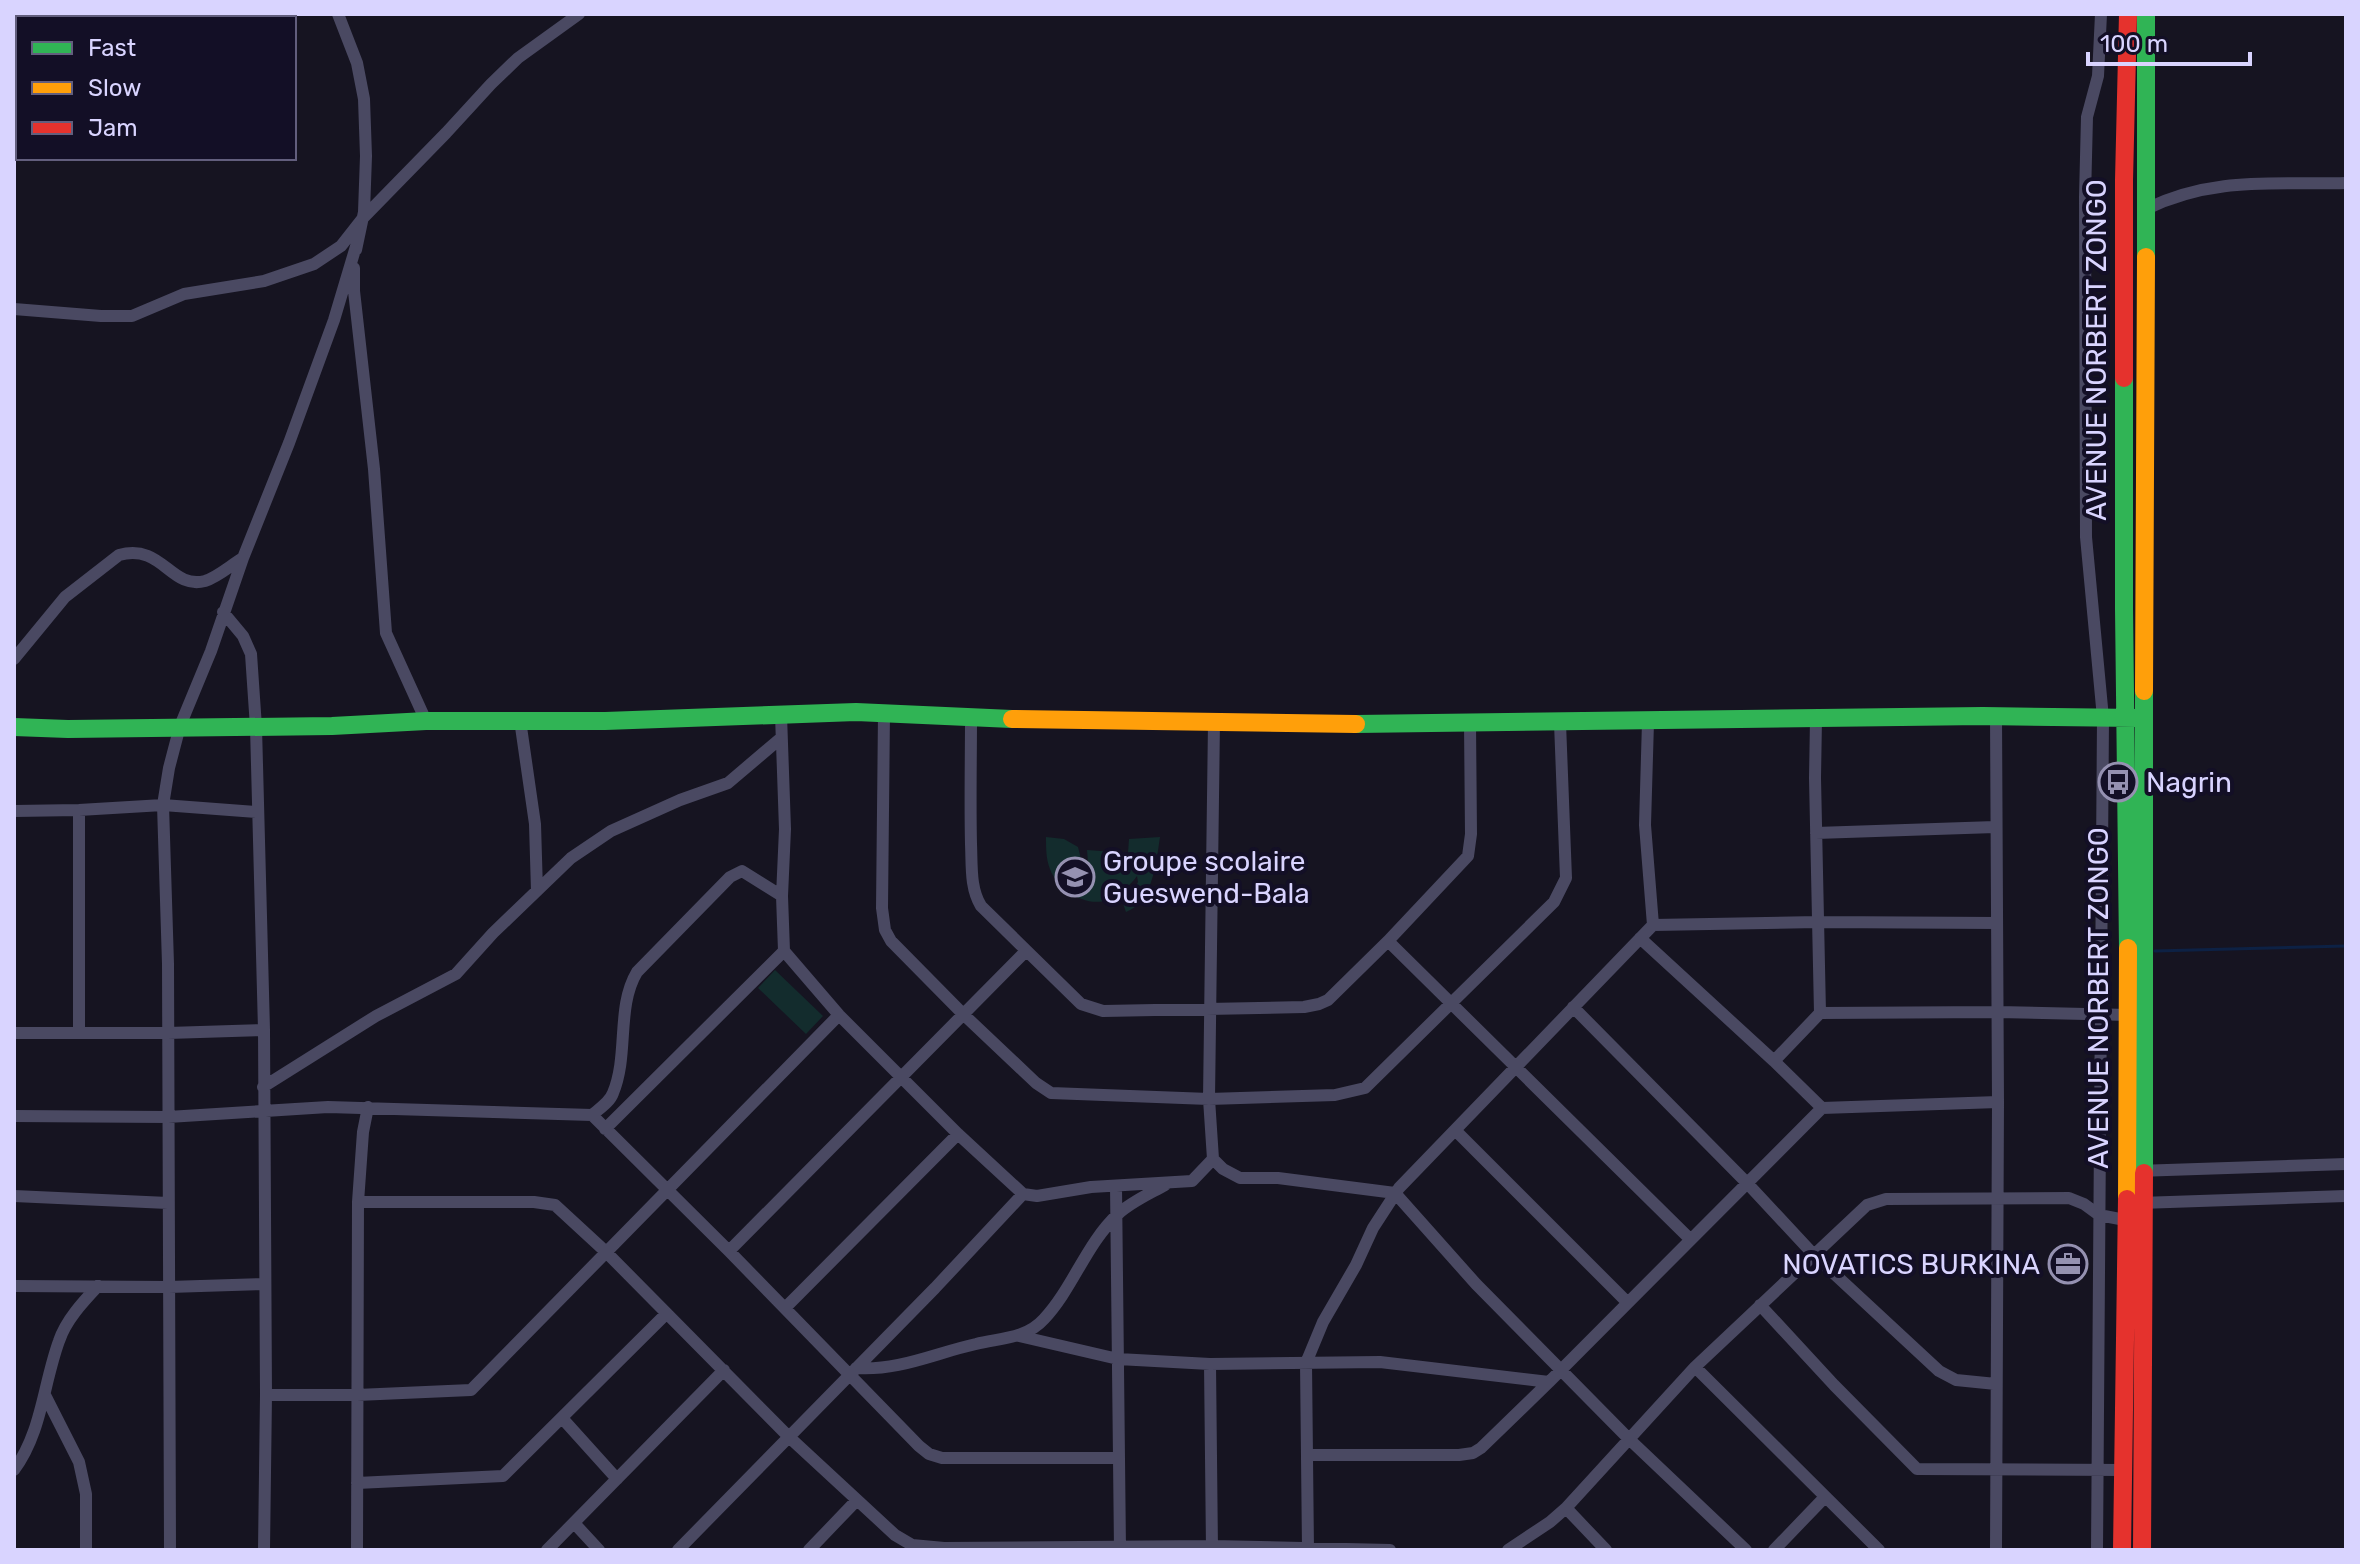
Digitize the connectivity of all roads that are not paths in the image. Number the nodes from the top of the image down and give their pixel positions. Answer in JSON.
{"nodes":[{"id":1,"x":338,"y":14,"type":"edge"},
{"id":2,"x":579,"y":14,"type":"edge"},
{"id":3,"x":2101,"y":14,"type":"edge"},
{"id":4,"x":2128,"y":14,"type":"edge"},
{"id":5,"x":2146,"y":14,"type":"edge"},
{"id":6,"x":2346,"y":183,"type":"edge"},
{"id":7,"x":2146,"y":209,"type":"junction"},
{"id":8,"x":363,"y":218,"type":"junction"},
{"id":9,"x":357,"y":243,"type":"junction"},
{"id":10,"x":14,"y":309,"type":"edge"},
{"id":11,"x":243,"y":558,"type":"junction"},
{"id":12,"x":223,"y":612,"type":"junction"},
{"id":13,"x":14,"y":659,"type":"edge"},
{"id":14,"x":884,"y":713,"type":"junction"},
{"id":15,"x":781,"y":715,"type":"junction"},
{"id":16,"x":1996,"y":716,"type":"junction"},
{"id":17,"x":971,"y":717,"type":"junction"},
{"id":18,"x":2103,"y":718,"type":"junction"},
{"id":19,"x":2136,"y":718,"type":"junction"},
{"id":20,"x":1816,"y":719,"type":"junction"},
{"id":21,"x":520,"y":720,"type":"junction"},
{"id":22,"x":426,"y":721,"type":"junction"},
{"id":23,"x":1214,"y":722,"type":"junction"},
{"id":24,"x":1648,"y":722,"type":"junction"},
{"id":25,"x":1470,"y":723,"type":"junction"},
{"id":26,"x":1560,"y":723,"type":"junction"},
{"id":27,"x":180,"y":726,"type":"junction"},
{"id":28,"x":14,"y":727,"type":"edge"},
{"id":29,"x":256,"y":727,"type":"junction"},
{"id":30,"x":781,"y":738,"type":"junction"},
{"id":31,"x":2126,"y":776,"type":"junction"},
{"id":32,"x":2102,"y":777,"type":"junction"},
{"id":33,"x":163,"y":805,"type":"junction"},
{"id":34,"x":79,"y":810,"type":"junction"},
{"id":35,"x":14,"y":811,"type":"edge"},
{"id":36,"x":257,"y":812,"type":"junction"},
{"id":37,"x":1995,"y":827,"type":"junction"},
{"id":38,"x":1816,"y":833,"type":"junction"},
{"id":39,"x":537,"y":891,"type":"junction"},
{"id":40,"x":782,"y":896,"type":"junction"},
{"id":41,"x":1818,"y":922,"type":"junction"},
{"id":42,"x":1997,"y":923,"type":"junction"},
{"id":43,"x":1653,"y":925,"type":"junction"},
{"id":44,"x":1640,"y":938,"type":"junction"},
{"id":45,"x":1388,"y":941,"type":"junction"},
{"id":46,"x":784,"y":951,"type":"junction"},
{"id":47,"x":1025,"y":952,"type":"junction"},
{"id":48,"x":1451,"y":1001,"type":"junction"},
{"id":49,"x":1573,"y":1007,"type":"junction"},
{"id":50,"x":1210,"y":1008,"type":"junction"},
{"id":51,"x":1998,"y":1012,"type":"junction"},
{"id":52,"x":1820,"y":1013,"type":"junction"},
{"id":53,"x":963,"y":1014,"type":"junction"},
{"id":54,"x":2100,"y":1014,"type":"junction"},
{"id":55,"x":839,"y":1015,"type":"junction"},
{"id":56,"x":2129,"y":1015,"type":"junction"},
{"id":57,"x":264,"y":1030,"type":"junction"},
{"id":58,"x":14,"y":1033,"type":"edge"},
{"id":59,"x":79,"y":1033,"type":"junction"},
{"id":60,"x":168,"y":1033,"type":"junction"},
{"id":61,"x":1774,"y":1061,"type":"junction"},
{"id":62,"x":1516,"y":1067,"type":"junction"},
{"id":63,"x":901,"y":1077,"type":"junction"},
{"id":64,"x":263,"y":1087,"type":"junction"},
{"id":65,"x":1209,"y":1099,"type":"junction"},
{"id":66,"x":1998,"y":1102,"type":"junction"},
{"id":67,"x":368,"y":1107,"type":"junction"},
{"id":68,"x":1822,"y":1108,"type":"junction"},
{"id":69,"x":264,"y":1111,"type":"junction"},
{"id":70,"x":592,"y":1115,"type":"junction"},
{"id":71,"x":14,"y":1116,"type":"edge"},
{"id":72,"x":168,"y":1117,"type":"junction"},
{"id":73,"x":605,"y":1129,"type":"junction"},
{"id":74,"x":1455,"y":1130,"type":"junction"},
{"id":75,"x":958,"y":1134,"type":"junction"},
{"id":76,"x":1213,"y":1159,"type":"junction"},
{"id":77,"x":2346,"y":1164,"type":"edge"},
{"id":78,"x":2134,"y":1171,"type":"junction"},
{"id":79,"x":1747,"y":1183,"type":"junction"},
{"id":80,"x":1168,"y":1184,"type":"junction"},
{"id":81,"x":1116,"y":1186,"type":"junction"},
{"id":82,"x":667,"y":1192,"type":"junction"},
{"id":83,"x":1395,"y":1193,"type":"junction"},
{"id":84,"x":1023,"y":1194,"type":"junction"},
{"id":85,"x":14,"y":1196,"type":"edge"},
{"id":86,"x":2346,"y":1196,"type":"edge"},
{"id":87,"x":1997,"y":1199,"type":"junction"},
{"id":88,"x":358,"y":1202,"type":"junction"},
{"id":89,"x":168,"y":1203,"type":"junction"},
{"id":90,"x":2131,"y":1209,"type":"junction"},
{"id":91,"x":2099,"y":1215,"type":"junction"},
{"id":92,"x":1115,"y":1217,"type":"junction"},
{"id":93,"x":1690,"y":1239,"type":"junction"},
{"id":94,"x":729,"y":1251,"type":"junction"},
{"id":95,"x":606,"y":1252,"type":"junction"},
{"id":96,"x":1814,"y":1255,"type":"junction"},
{"id":97,"x":264,"y":1284,"type":"junction"},
{"id":98,"x":14,"y":1286,"type":"edge"},
{"id":99,"x":98,"y":1286,"type":"junction"},
{"id":100,"x":169,"y":1287,"type":"junction"},
{"id":101,"x":1627,"y":1302,"type":"junction"},
{"id":102,"x":1760,"y":1305,"type":"junction"},
{"id":103,"x":785,"y":1308,"type":"junction"},
{"id":104,"x":666,"y":1314,"type":"junction"},
{"id":105,"x":1019,"y":1336,"type":"junction"},
{"id":106,"x":1118,"y":1359,"type":"junction"},
{"id":107,"x":1306,"y":1363,"type":"junction"},
{"id":108,"x":1210,"y":1364,"type":"junction"},
{"id":109,"x":1695,"y":1367,"type":"junction"},
{"id":110,"x":1561,"y":1368,"type":"junction"},
{"id":111,"x":724,"y":1370,"type":"junction"},
{"id":112,"x":853,"y":1371,"type":"junction"},
{"id":113,"x":1549,"y":1382,"type":"junction"},
{"id":114,"x":1996,"y":1384,"type":"junction"},
{"id":115,"x":45,"y":1395,"type":"junction"},
{"id":116,"x":266,"y":1395,"type":"junction"},
{"id":117,"x":357,"y":1395,"type":"junction"},
{"id":118,"x":562,"y":1418,"type":"junction"},
{"id":119,"x":789,"y":1437,"type":"junction"},
{"id":120,"x":1629,"y":1439,"type":"junction"},
{"id":121,"x":1307,"y":1455,"type":"junction"},
{"id":122,"x":1119,"y":1458,"type":"junction"},
{"id":123,"x":1996,"y":1469,"type":"junction"},
{"id":124,"x":14,"y":1470,"type":"edge"},
{"id":125,"x":2097,"y":1470,"type":"junction"},
{"id":126,"x":2123,"y":1470,"type":"junction"},
{"id":127,"x":617,"y":1479,"type":"junction"},
{"id":128,"x":357,"y":1483,"type":"junction"},
{"id":129,"x":1825,"y":1497,"type":"junction"},
{"id":130,"x":856,"y":1501,"type":"junction"},
{"id":131,"x":1566,"y":1508,"type":"junction"},
{"id":132,"x":574,"y":1523,"type":"junction"},
{"id":133,"x":1120,"y":1548,"type":"edge"},
{"id":134,"x":1212,"y":1548,"type":"edge"},
{"id":135,"x":928,"y":1549,"type":"edge"},
{"id":136,"x":1308,"y":1549,"type":"edge"},
{"id":137,"x":86,"y":1550,"type":"edge"},
{"id":138,"x":170,"y":1550,"type":"edge"},
{"id":139,"x":264,"y":1550,"type":"edge"},
{"id":140,"x":357,"y":1550,"type":"edge"},
{"id":141,"x":547,"y":1550,"type":"edge"},
{"id":142,"x":599,"y":1550,"type":"edge"},
{"id":143,"x":678,"y":1550,"type":"edge"},
{"id":144,"x":809,"y":1550,"type":"edge"},
{"id":145,"x":1390,"y":1550,"type":"edge"},
{"id":146,"x":1508,"y":1550,"type":"edge"},
{"id":147,"x":1606,"y":1550,"type":"edge"},
{"id":148,"x":1746,"y":1550,"type":"edge"},
{"id":149,"x":1774,"y":1550,"type":"edge"},
{"id":150,"x":1879,"y":1550,"type":"edge"},
{"id":151,"x":1996,"y":1550,"type":"edge"},
{"id":152,"x":2097,"y":1550,"type":"edge"},
{"id":153,"x":2122,"y":1550,"type":"edge"},
{"id":154,"x":2142,"y":1550,"type":"edge"}],
"edges":[{"from":1,"to":8,"type":"street"},
{"from":2,"to":8,"type":"street"},
{"from":3,"to":18,"type":"street"},
{"from":4,"to":19,"type":"main road","name":"AVENUE NORBERT ZONGO"},
{"from":5,"to":7,"type":"main road","name":"AVENUE NORBERT ZONGO"},
{"from":6,"to":7,"type":"street"},
{"from":7,"to":19,"type":"main road","name":"AVENUE NORBERT ZONGO"},
{"from":8,"to":9,"type":"street"},
{"from":8,"to":10,"type":"street"},
{"from":9,"to":11,"type":"street"},
{"from":9,"to":22,"type":"street"},
{"from":11,"to":12,"type":"street"},
{"from":11,"to":13,"type":"street"},
{"from":12,"to":27,"type":"street"},
{"from":12,"to":29,"type":"street"},
{"from":14,"to":15,"type":"main road"},
{"from":14,"to":17,"type":"main road"},
{"from":14,"to":53,"type":"street"},
{"from":15,"to":21,"type":"main road"},
{"from":15,"to":30,"type":"street"},
{"from":16,"to":18,"type":"main road"},
{"from":16,"to":20,"type":"main road"},
{"from":16,"to":37,"type":"street"},
{"from":17,"to":23,"type":"main road"},
{"from":17,"to":47,"type":"street"},
{"from":18,"to":19,"type":"main road"},
{"from":18,"to":32,"type":"street"},
{"from":19,"to":31,"type":"main road","name":"AVENUE NORBERT ZONGO"},
{"from":19,"to":78,"type":"main road","name":"AVENUE NORBERT ZONGO"},
{"from":20,"to":24,"type":"main road"},
{"from":20,"to":38,"type":"street"},
{"from":21,"to":22,"type":"main road"},
{"from":21,"to":39,"type":"street"},
{"from":22,"to":29,"type":"main road"},
{"from":23,"to":25,"type":"main road"},
{"from":23,"to":50,"type":"street"},
{"from":24,"to":26,"type":"main road"},
{"from":24,"to":43,"type":"street"},
{"from":25,"to":26,"type":"main road"},
{"from":25,"to":45,"type":"street"},
{"from":26,"to":48,"type":"street"},
{"from":27,"to":28,"type":"main road"},
{"from":27,"to":29,"type":"main road"},
{"from":27,"to":33,"type":"street"},
{"from":29,"to":36,"type":"street"},
{"from":30,"to":39,"type":"street"},
{"from":30,"to":40,"type":"street"},
{"from":31,"to":32,"type":"street"},
{"from":31,"to":56,"type":"main road","name":"AVENUE NORBERT ZONGO"},
{"from":32,"to":54,"type":"street"},
{"from":33,"to":34,"type":"street"},
{"from":33,"to":36,"type":"street"},
{"from":33,"to":60,"type":"street"},
{"from":34,"to":35,"type":"street"},
{"from":34,"to":59,"type":"street"},
{"from":36,"to":57,"type":"street"},
{"from":37,"to":38,"type":"street"},
{"from":37,"to":42,"type":"street"},
{"from":38,"to":41,"type":"street"},
{"from":39,"to":64,"type":"street"},
{"from":40,"to":46,"type":"street"},
{"from":40,"to":70,"type":"street"},
{"from":41,"to":42,"type":"street"},
{"from":41,"to":43,"type":"street"},
{"from":41,"to":52,"type":"street"},
{"from":42,"to":51,"type":"street"},
{"from":43,"to":44,"type":"street"},
{"from":44,"to":49,"type":"street"},
{"from":44,"to":61,"type":"street"},
{"from":45,"to":48,"type":"street"},
{"from":45,"to":50,"type":"street"},
{"from":46,"to":55,"type":"street"},
{"from":46,"to":73,"type":"street"},
{"from":47,"to":50,"type":"street"},
{"from":47,"to":53,"type":"street"},
{"from":48,"to":62,"type":"street"},
{"from":48,"to":65,"type":"street"},
{"from":49,"to":62,"type":"street"},
{"from":49,"to":79,"type":"street"},
{"from":50,"to":65,"type":"street"},
{"from":51,"to":52,"type":"street"},
{"from":51,"to":54,"type":"street"},
{"from":51,"to":66,"type":"street"},
{"from":52,"to":61,"type":"street"},
{"from":53,"to":63,"type":"street"},
{"from":53,"to":65,"type":"street"},
{"from":54,"to":56,"type":"street"},
{"from":54,"to":91,"type":"street"},
{"from":55,"to":63,"type":"street"},
{"from":55,"to":82,"type":"street"},
{"from":56,"to":78,"type":"main road","name":"AVENUE NORBERT ZONGO"},
{"from":57,"to":60,"type":"street"},
{"from":57,"to":64,"type":"street"},
{"from":58,"to":59,"type":"street"},
{"from":59,"to":60,"type":"street"},
{"from":60,"to":72,"type":"street"},
{"from":61,"to":68,"type":"street"},
{"from":62,"to":74,"type":"street"},
{"from":62,"to":93,"type":"street"},
{"from":63,"to":75,"type":"street"},
{"from":63,"to":94,"type":"street"},
{"from":64,"to":69,"type":"street"},
{"from":65,"to":76,"type":"street"},
{"from":66,"to":68,"type":"street"},
{"from":66,"to":87,"type":"street"},
{"from":67,"to":69,"type":"street"},
{"from":67,"to":70,"type":"street"},
{"from":67,"to":88,"type":"street"},
{"from":68,"to":79,"type":"street"},
{"from":69,"to":72,"type":"street"},
{"from":69,"to":97,"type":"street"},
{"from":70,"to":73,"type":"street"},
{"from":71,"to":72,"type":"street"},
{"from":72,"to":89,"type":"street"},
{"from":73,"to":82,"type":"street"},
{"from":74,"to":83,"type":"street"},
{"from":74,"to":101,"type":"street"},
{"from":75,"to":84,"type":"street"},
{"from":75,"to":103,"type":"street"},
{"from":76,"to":80,"type":"street"},
{"from":76,"to":83,"type":"street"},
{"from":77,"to":78,"type":"street"},
{"from":78,"to":90,"type":"main road","name":"AVENUE NORBERT ZONGO"},
{"from":79,"to":93,"type":"street"},
{"from":79,"to":96,"type":"street"},
{"from":80,"to":81,"type":"street"},
{"from":80,"to":92,"type":"street"},
{"from":81,"to":84,"type":"street"},
{"from":81,"to":92,"type":"street"},
{"from":82,"to":94,"type":"street"},
{"from":82,"to":95,"type":"street"},
{"from":83,"to":107,"type":"street"},
{"from":83,"to":110,"type":"street"},
{"from":84,"to":112,"type":"street"},
{"from":85,"to":89,"type":"street"},
{"from":86,"to":90,"type":"street"},
{"from":87,"to":91,"type":"street"},
{"from":87,"to":96,"type":"street"},
{"from":87,"to":114,"type":"street"},
{"from":88,"to":95,"type":"street"},
{"from":88,"to":117,"type":"street"},
{"from":89,"to":100,"type":"street"},
{"from":90,"to":91,"type":"street"},
{"from":90,"to":126,"type":"main road","name":"AVENUE NORBERT ZONGO"},
{"from":90,"to":154,"type":"main road","name":"AVENUE NORBERT ZONGO"},
{"from":91,"to":125,"type":"street"},
{"from":92,"to":105,"type":"street"},
{"from":92,"to":106,"type":"street"},
{"from":93,"to":101,"type":"street"},
{"from":94,"to":103,"type":"street"},
{"from":95,"to":104,"type":"street"},
{"from":95,"to":117,"type":"street"},
{"from":96,"to":102,"type":"street"},
{"from":96,"to":114,"type":"street"},
{"from":97,"to":100,"type":"street"},
{"from":97,"to":116,"type":"street"},
{"from":98,"to":99,"type":"street"},
{"from":99,"to":100,"type":"street"},
{"from":99,"to":115,"type":"street"},
{"from":100,"to":138,"type":"street"},
{"from":101,"to":110,"type":"street"},
{"from":102,"to":109,"type":"street"},
{"from":102,"to":123,"type":"street"},
{"from":103,"to":112,"type":"street"},
{"from":104,"to":111,"type":"street"},
{"from":104,"to":118,"type":"street"},
{"from":105,"to":106,"type":"street"},
{"from":105,"to":112,"type":"street"},
{"from":106,"to":108,"type":"street"},
{"from":106,"to":122,"type":"street"},
{"from":107,"to":108,"type":"street"},
{"from":107,"to":113,"type":"street"},
{"from":107,"to":121,"type":"street"},
{"from":108,"to":134,"type":"street"},
{"from":109,"to":120,"type":"street"},
{"from":109,"to":129,"type":"street"},
{"from":110,"to":113,"type":"street"},
{"from":110,"to":120,"type":"street"},
{"from":111,"to":119,"type":"street"},
{"from":111,"to":127,"type":"street"},
{"from":112,"to":119,"type":"street"},
{"from":112,"to":122,"type":"street"},
{"from":113,"to":121,"type":"street"},
{"from":114,"to":123,"type":"street"},
{"from":115,"to":124,"type":"street"},
{"from":115,"to":137,"type":"street"},
{"from":116,"to":117,"type":"street"},
{"from":116,"to":139,"type":"street"},
{"from":117,"to":128,"type":"street"},
{"from":118,"to":127,"type":"street"},
{"from":118,"to":128,"type":"street"},
{"from":119,"to":130,"type":"street"},
{"from":119,"to":143,"type":"street"},
{"from":120,"to":131,"type":"street"},
{"from":120,"to":148,"type":"street"},
{"from":121,"to":136,"type":"street"},
{"from":122,"to":133,"type":"street"},
{"from":123,"to":125,"type":"street"},
{"from":123,"to":151,"type":"street"},
{"from":125,"to":126,"type":"street"},
{"from":125,"to":152,"type":"street"},
{"from":126,"to":153,"type":"main road","name":"AVENUE NORBERT ZONGO"},
{"from":127,"to":132,"type":"street"},
{"from":128,"to":140,"type":"street"},
{"from":129,"to":149,"type":"street"},
{"from":129,"to":150,"type":"street"},
{"from":130,"to":135,"type":"street"},
{"from":130,"to":144,"type":"street"},
{"from":131,"to":146,"type":"street"},
{"from":131,"to":147,"type":"street"},
{"from":132,"to":141,"type":"street"},
{"from":132,"to":142,"type":"street"},
{"from":133,"to":134,"type":"street"},
{"from":133,"to":135,"type":"street"},
{"from":134,"to":136,"type":"street"},
{"from":136,"to":145,"type":"street"}]}
